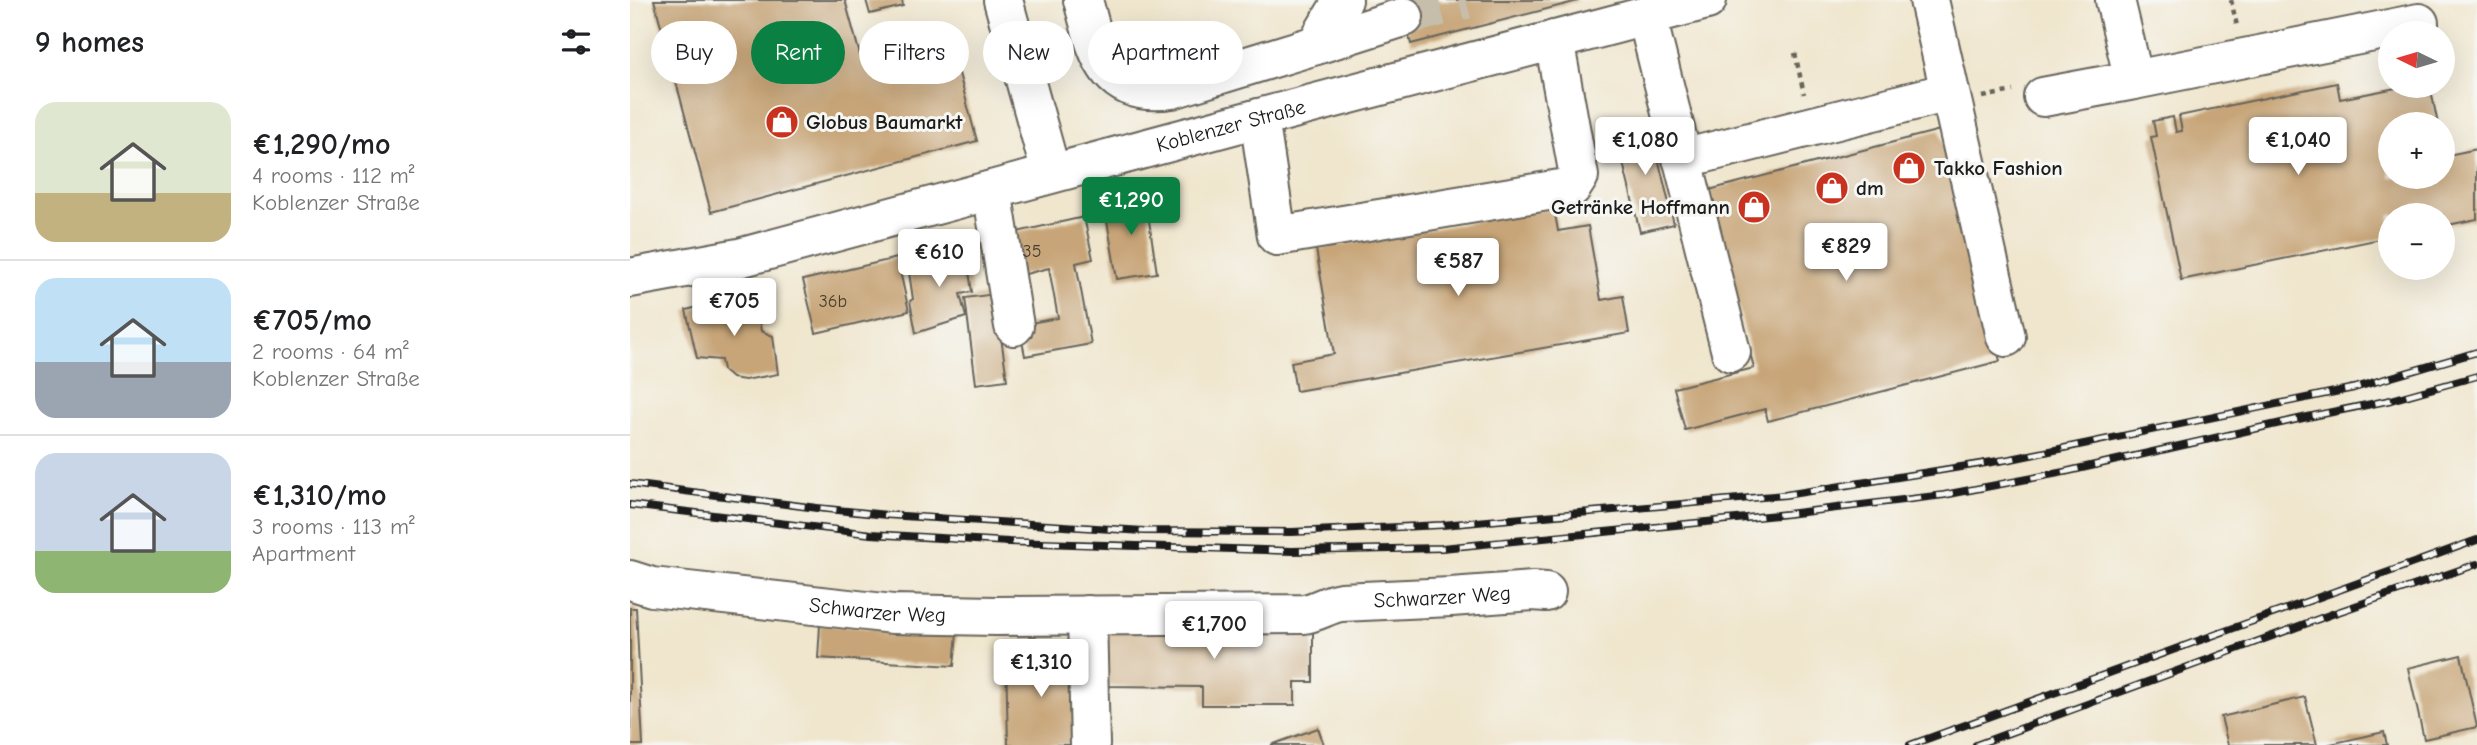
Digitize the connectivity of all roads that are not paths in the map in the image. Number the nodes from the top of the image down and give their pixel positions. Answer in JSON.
{"nodes":[{"id":1,"x":1003,"y":0,"type":"edge"},
{"id":2,"x":1083,"y":0,"type":"edge"},
{"id":3,"x":1343,"y":0,"type":"edge"},
{"id":4,"x":1703,"y":0,"type":"edge"},
{"id":5,"x":1929,"y":0,"type":"edge"},
{"id":6,"x":2115,"y":0,"type":"edge"},
{"id":7,"x":1647,"y":16,"type":"junction"},
{"id":8,"x":1404,"y":17,"type":"tunnel mouth"},
{"id":9,"x":2378,"y":31,"type":"edge"},
{"id":10,"x":1554,"y":40,"type":"junction"},
{"id":11,"x":1316,"y":45,"type":"junction"},
{"id":12,"x":2134,"y":80,"type":"junction"},
{"id":13,"x":2029,"y":94,"type":"road end"},
{"id":14,"x":1951,"y":97,"type":"junction"},
{"id":15,"x":1259,"y":118,"type":"junction"},
{"id":16,"x":1682,"y":159,"type":"junction"},
{"id":17,"x":1051,"y":173,"type":"junction"},
{"id":18,"x":992,"y":190,"type":"junction"},
{"id":19,"x":630,"y":278,"type":"edge"},
{"id":20,"x":1014,"y":326,"type":"dead end"},
{"id":21,"x":2006,"y":337,"type":"dead end"},
{"id":22,"x":1731,"y":352,"type":"dead end"},
{"id":23,"x":630,"y":580,"type":"edge"},
{"id":24,"x":1546,"y":592,"type":"dead end"},
{"id":25,"x":1087,"y":615,"type":"junction"},
{"id":26,"x":1090,"y":745,"type":"edge"}],
"edges":[{"from":1,"to":17,"type":"street"},
{"from":2,"to":11,"type":"street"},
{"from":3,"to":11,"type":"street"},
{"from":4,"to":7,"type":"street","name":"Koblenzer Straße"},
{"from":5,"to":14,"type":"street"},
{"from":6,"to":12,"type":"street"},
{"from":7,"to":10,"type":"street","name":"Koblenzer Straße"},
{"from":7,"to":16,"type":"street"},
{"from":8,"to":11,"type":"street"},
{"from":9,"to":12,"type":"street"},
{"from":10,"to":15,"type":"street","name":"Koblenzer Straße"},
{"from":10,"to":15,"type":"street"},
{"from":12,"to":13,"type":"street"},
{"from":14,"to":16,"type":"street"},
{"from":14,"to":21,"type":"street"},
{"from":15,"to":17,"type":"street","name":"Koblenzer Straße"},
{"from":16,"to":22,"type":"street"},
{"from":17,"to":18,"type":"street","name":"Koblenzer Straße"},
{"from":18,"to":19,"type":"street","name":"Koblenzer Straße"},
{"from":18,"to":20,"type":"street"},
{"from":23,"to":25,"type":"street","name":"Schwarzer Weg"},
{"from":24,"to":25,"type":"street","name":"Schwarzer Weg"},
{"from":25,"to":26,"type":"street"}]}
